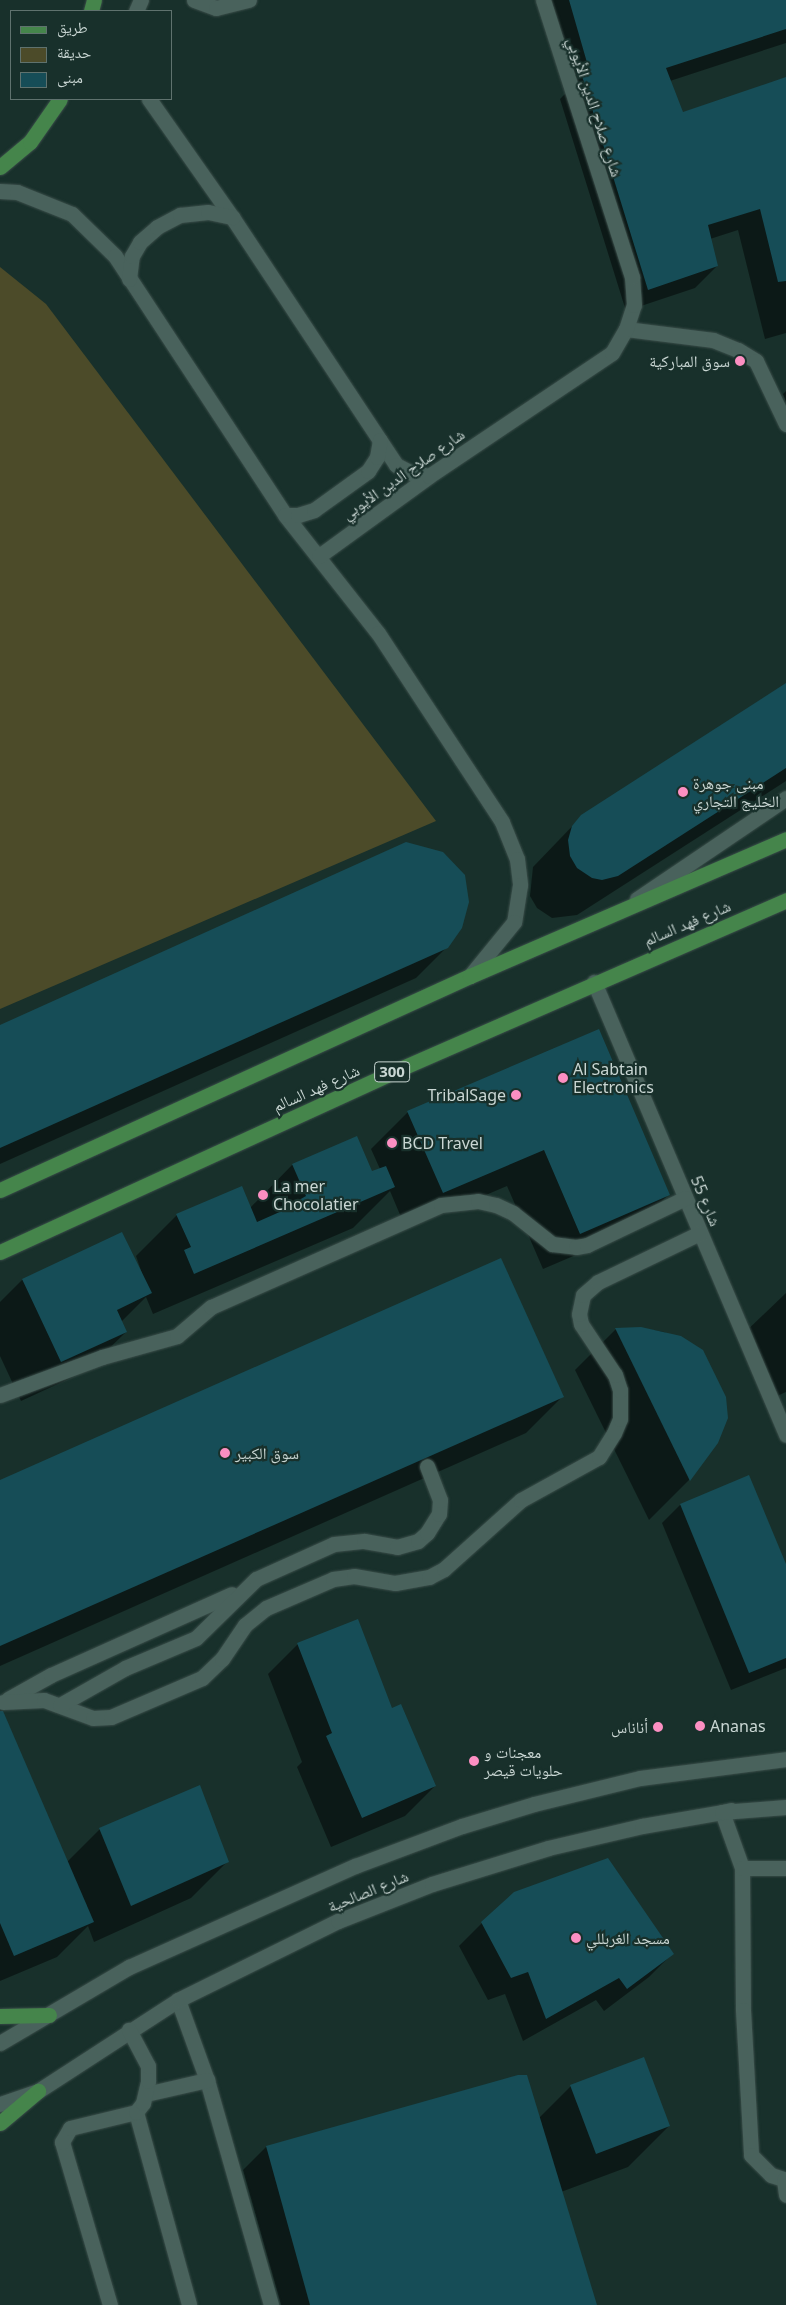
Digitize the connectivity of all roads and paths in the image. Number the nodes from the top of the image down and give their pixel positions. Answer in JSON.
{"nodes":[{"id":1,"x":194,"y":0,"type":"edge"},
{"id":2,"x":249,"y":0,"type":"edge"},
{"id":3,"x":543,"y":0,"type":"edge"},
{"id":4,"x":59,"y":100,"type":"edge"},
{"id":5,"x":150,"y":100,"type":"edge"},
{"id":6,"x":0,"y":167,"type":"edge"},
{"id":7,"x":0,"y":191,"type":"edge"},
{"id":8,"x":232,"y":217,"type":"junction"},
{"id":9,"x":129,"y":278,"type":"junction"},
{"id":10,"x":626,"y":329,"type":"junction"},
{"id":11,"x":786,"y":424,"type":"edge"},
{"id":12,"x":380,"y":440,"type":"junction"},
{"id":13,"x":429,"y":476,"type":"junction"},
{"id":14,"x":285,"y":515,"type":"junction"},
{"id":15,"x":319,"y":556,"type":"junction"},
{"id":16,"x":786,"y":798,"type":"edge"},
{"id":17,"x":786,"y":839,"type":"edge"},
{"id":18,"x":786,"y":900,"type":"edge"},
{"id":19,"x":619,"y":911,"type":"junction"},
{"id":20,"x":470,"y":976,"type":"junction"},
{"id":21,"x":594,"y":982,"type":"junction"},
{"id":22,"x":0,"y":1190,"type":"edge"},
{"id":23,"x":685,"y":1198,"type":"junction"},
{"id":24,"x":700,"y":1233,"type":"junction"},
{"id":25,"x":0,"y":1252,"type":"edge"},
{"id":26,"x":0,"y":1395,"type":"edge"},
{"id":27,"x":786,"y":1435,"type":"edge"},
{"id":28,"x":428,"y":1466,"type":"dead end"},
{"id":29,"x":243,"y":1590,"type":"junction"},
{"id":30,"x":1,"y":1702,"type":"edge"},
{"id":31,"x":60,"y":1705,"type":"junction"},
{"id":32,"x":786,"y":1759,"type":"edge"},
{"id":33,"x":786,"y":1798,"type":"edge"},
{"id":34,"x":786,"y":1806,"type":"edge"},
{"id":35,"x":722,"y":1812,"type":"junction"},
{"id":36,"x":742,"y":1868,"type":"junction"},
{"id":37,"x":786,"y":1868,"type":"edge"},
{"id":38,"x":178,"y":2000,"type":"junction"},
{"id":39,"x":49,"y":2015,"type":"junction"},
{"id":40,"x":0,"y":2016,"type":"edge"},
{"id":41,"x":129,"y":2030,"type":"junction"},
{"id":42,"x":0,"y":2043,"type":"edge"},
{"id":43,"x":207,"y":2080,"type":"junction"},
{"id":44,"x":38,"y":2091,"type":"junction"},
{"id":45,"x":146,"y":2094,"type":"junction"},
{"id":46,"x":0,"y":2104,"type":"edge"},
{"id":47,"x":136,"y":2112,"type":"junction"},
{"id":48,"x":0,"y":2123,"type":"edge"},
{"id":49,"x":785,"y":2185,"type":"edge"},
{"id":50,"x":110,"y":2305,"type":"edge"},
{"id":51,"x":189,"y":2305,"type":"edge"},
{"id":52,"x":271,"y":2305,"type":"edge"}],
"edges":[{"from":1,"to":2,"type":"street"},
{"from":3,"to":10,"type":"street","name":"شارع صلاح الدين الأيوبي"},
{"from":4,"to":6,"type":"main road"},
{"from":5,"to":8,"type":"street"},
{"from":7,"to":9,"type":"street"},
{"from":8,"to":9,"type":"street"},
{"from":8,"to":12,"type":"street"},
{"from":9,"to":14,"type":"street"},
{"from":10,"to":11,"type":"street"},
{"from":10,"to":13,"type":"street","name":"شارع صلاح الدين الأيوبي"},
{"from":12,"to":13,"type":"street"},
{"from":12,"to":14,"type":"street"},
{"from":13,"to":15,"type":"street","name":"شارع صلاح الدين الأيوبي"},
{"from":14,"to":15,"type":"street"},
{"from":15,"to":20,"type":"street"},
{"from":16,"to":19,"type":"street"},
{"from":17,"to":19,"type":"main road"},
{"from":18,"to":21,"type":"main road","name":"شارع فهد السالم","number":"300"},
{"from":19,"to":20,"type":"main road"},
{"from":20,"to":22,"type":"main road"},
{"from":21,"to":23,"type":"street","name":"شارع 55"},
{"from":21,"to":25,"type":"main road","name":"شارع فهد السالم","number":"300"},
{"from":23,"to":24,"type":"street","name":"شارع 55"},
{"from":23,"to":26,"type":"street"},
{"from":24,"to":27,"type":"street","name":"شارع 55"},
{"from":24,"to":31,"type":"street"},
{"from":28,"to":29,"type":"street"},
{"from":29,"to":30,"type":"street"},
{"from":29,"to":31,"type":"street"},
{"from":30,"to":31,"type":"street"},
{"from":32,"to":39,"type":"street","name":"شارع الصالحية"},
{"from":33,"to":35,"type":"street"},
{"from":34,"to":35,"type":"street","name":"شارع الصالحية"},
{"from":35,"to":36,"type":"street"},
{"from":35,"to":38,"type":"street","name":"شارع الصالحية"},
{"from":36,"to":37,"type":"street"},
{"from":36,"to":49,"type":"street"},
{"from":38,"to":41,"type":"street","name":"شارع الصالحية"},
{"from":38,"to":43,"type":"street"},
{"from":39,"to":40,"type":"main road"},
{"from":39,"to":42,"type":"street","name":"شارع الصالحية"},
{"from":41,"to":44,"type":"street","name":"شارع الصالحية"},
{"from":41,"to":45,"type":"street"},
{"from":43,"to":45,"type":"street"},
{"from":43,"to":52,"type":"street"},
{"from":44,"to":46,"type":"street","name":"شارع الصالحية"},
{"from":44,"to":48,"type":"main road"},
{"from":45,"to":47,"type":"street"},
{"from":47,"to":50,"type":"street"},
{"from":47,"to":51,"type":"street"}]}
